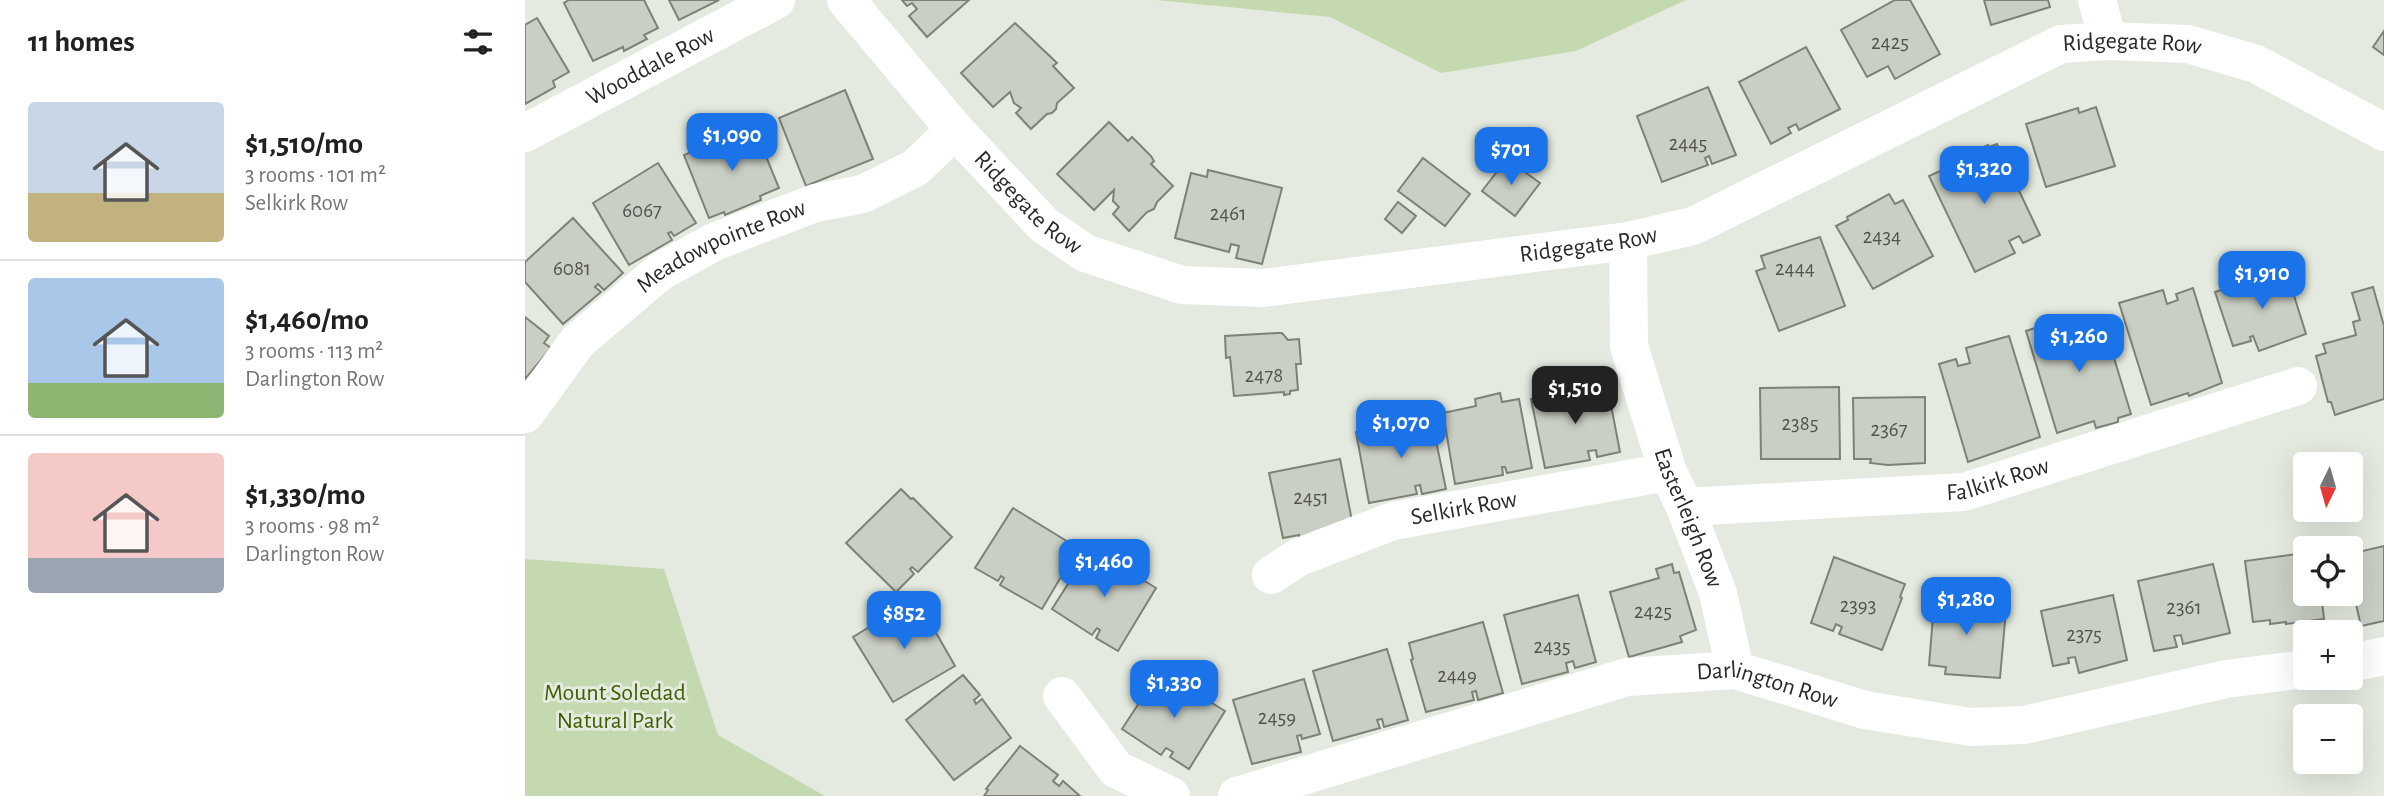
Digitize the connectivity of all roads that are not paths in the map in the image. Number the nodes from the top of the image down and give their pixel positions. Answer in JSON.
{"nodes":[{"id":1,"x":776,"y":0,"type":"edge"},
{"id":2,"x":846,"y":0,"type":"edge"},
{"id":3,"x":2097,"y":0,"type":"edge"},
{"id":4,"x":2108,"y":41,"type":"junction"},
{"id":5,"x":955,"y":130,"type":"junction"},
{"id":6,"x":2384,"y":132,"type":"edge"},
{"id":7,"x":525,"y":134,"type":"edge"},
{"id":8,"x":1628,"y":241,"type":"junction"},
{"id":9,"x":2298,"y":386,"type":"dead end"},
{"id":10,"x":525,"y":414,"type":"edge"},
{"id":11,"x":1668,"y":472,"type":"junction"},
{"id":12,"x":1685,"y":507,"type":"junction"},
{"id":13,"x":1271,"y":575,"type":"dead end"},
{"id":14,"x":2384,"y":656,"type":"edge"},
{"id":15,"x":2363,"y":660,"type":"edge"},
{"id":16,"x":1735,"y":670,"type":"junction"},
{"id":17,"x":2293,"y":671,"type":"edge"},
{"id":18,"x":1062,"y":696,"type":"dead end"},
{"id":19,"x":1171,"y":796,"type":"edge"},
{"id":20,"x":1237,"y":796,"type":"edge"}],
"edges":[{"from":1,"to":7,"type":"street","name":"Wooddale Row"},
{"from":2,"to":5,"type":"street","name":"Ridgegate Row"},
{"from":3,"to":4,"type":"street"},
{"from":4,"to":6,"type":"street","name":"Ridgegate Row"},
{"from":4,"to":8,"type":"street","name":"Ridgegate Row"},
{"from":5,"to":8,"type":"street","name":"Ridgegate Row"},
{"from":5,"to":10,"type":"street","name":"Meadowpointe Row"},
{"from":8,"to":11,"type":"street","name":"Easterleigh Row"},
{"from":9,"to":12,"type":"street","name":"Falkirk Row"},
{"from":11,"to":12,"type":"street","name":"Easterleigh Row"},
{"from":11,"to":13,"type":"street","name":"Selkirk Row"},
{"from":12,"to":16,"type":"street","name":"Easterleigh Row"},
{"from":14,"to":15,"type":"street"},
{"from":16,"to":17,"type":"street","name":"Darlington Row"},
{"from":16,"to":20,"type":"street","name":"Darlington Row"},
{"from":18,"to":19,"type":"street"}]}
